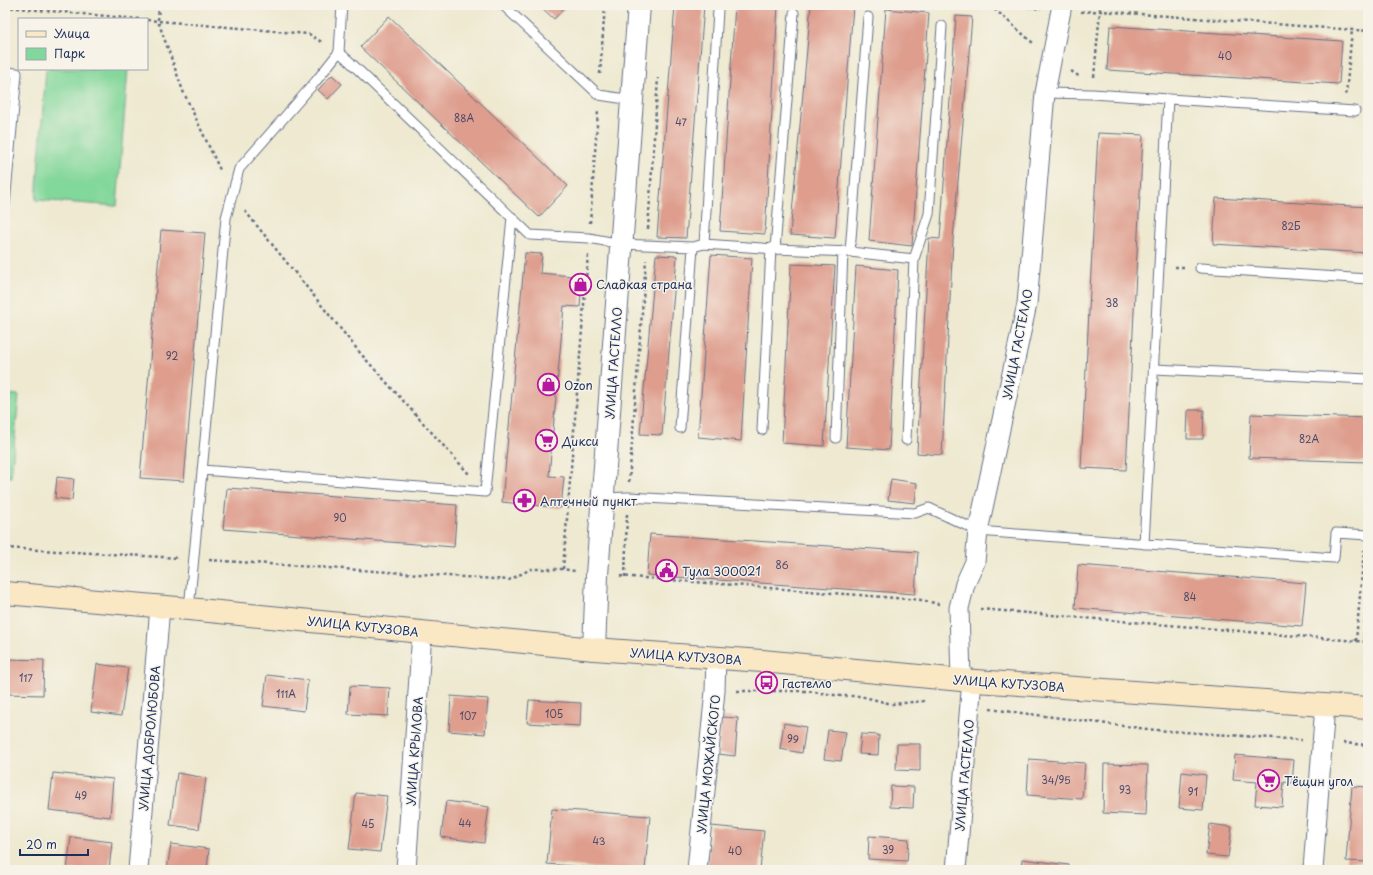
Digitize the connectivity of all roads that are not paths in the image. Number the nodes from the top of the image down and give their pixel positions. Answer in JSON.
{"nodes":[{"id":1,"x":342,"y":5,"type":"edge"},
{"id":2,"x":503,"y":5,"type":"edge"},
{"id":3,"x":639,"y":5,"type":"edge"},
{"id":4,"x":1061,"y":9,"type":"edge"},
{"id":5,"x":718,"y":10,"type":"dead end"},
{"id":6,"x":794,"y":13,"type":"dead end"},
{"id":7,"x":868,"y":17,"type":"dead end"},
{"id":8,"x":942,"y":26,"type":"dead end"},
{"id":9,"x":339,"y":52,"type":"junction"},
{"id":10,"x":5,"y":72,"type":"edge"},
{"id":11,"x":1045,"y":93,"type":"junction"},
{"id":12,"x":1168,"y":99,"type":"junction"},
{"id":13,"x":632,"y":100,"type":"junction"},
{"id":14,"x":1350,"y":111,"type":"road end"},
{"id":15,"x":5,"y":204,"type":"edge"},
{"id":16,"x":512,"y":217,"type":"junction"},
{"id":17,"x":621,"y":244,"type":"junction"},
{"id":18,"x":704,"y":244,"type":"junction"},
{"id":19,"x":693,"y":247,"type":"junction"},
{"id":20,"x":773,"y":248,"type":"junction"},
{"id":21,"x":847,"y":251,"type":"junction"},
{"id":22,"x":914,"y":259,"type":"junction"},
{"id":23,"x":1200,"y":268,"type":"road end"},
{"id":24,"x":1368,"y":279,"type":"edge"},
{"id":25,"x":1154,"y":370,"type":"junction"},
{"id":26,"x":1368,"y":379,"type":"edge"},
{"id":27,"x":680,"y":428,"type":"dead end"},
{"id":28,"x":762,"y":430,"type":"dead end"},
{"id":29,"x":836,"y":438,"type":"dead end"},
{"id":30,"x":906,"y":440,"type":"dead end"},
{"id":31,"x":202,"y":470,"type":"junction"},
{"id":32,"x":603,"y":498,"type":"junction"},
{"id":33,"x":978,"y":531,"type":"junction"},
{"id":34,"x":1367,"y":535,"type":"edge"},
{"id":35,"x":1144,"y":544,"type":"junction"},
{"id":36,"x":5,"y":593,"type":"edge"},
{"id":37,"x":160,"y":607,"type":"junction"},
{"id":38,"x":189,"y":608,"type":"junction"},
{"id":39,"x":422,"y":632,"type":"junction"},
{"id":40,"x":594,"y":649,"type":"junction"},
{"id":41,"x":716,"y":658,"type":"junction"},
{"id":42,"x":967,"y":680,"type":"junction"},
{"id":43,"x":1325,"y":705,"type":"junction"},
{"id":44,"x":1368,"y":708,"type":"edge"},
{"id":45,"x":138,"y":870,"type":"edge"},
{"id":46,"x":406,"y":870,"type":"edge"},
{"id":47,"x":696,"y":870,"type":"edge"},
{"id":48,"x":956,"y":870,"type":"edge"},
{"id":49,"x":1313,"y":870,"type":"edge"}],
"edges":[{"from":1,"to":9,"type":"lane"},
{"from":2,"to":13,"type":"lane"},
{"from":3,"to":13,"type":"street","name":"УЛИЦА ГАСТЕЛЛО"},
{"from":4,"to":11,"type":"street","name":"УЛИЦА ГАСТЕЛЛО"},
{"from":5,"to":18,"type":"lane"},
{"from":6,"to":20,"type":"lane"},
{"from":7,"to":21,"type":"lane"},
{"from":8,"to":22,"type":"lane"},
{"from":9,"to":16,"type":"lane"},
{"from":9,"to":31,"type":"lane"},
{"from":10,"to":15,"type":"lane"},
{"from":11,"to":12,"type":"lane"},
{"from":11,"to":33,"type":"street","name":"УЛИЦА ГАСТЕЛЛО"},
{"from":12,"to":14,"type":"lane"},
{"from":12,"to":25,"type":"lane"},
{"from":13,"to":17,"type":"street","name":"УЛИЦА ГАСТЕЛЛО"},
{"from":16,"to":17,"type":"lane"},
{"from":16,"to":31,"type":"lane"},
{"from":17,"to":19,"type":"lane"},
{"from":17,"to":32,"type":"street","name":"УЛИЦА ГАСТЕЛЛО"},
{"from":18,"to":19,"type":"lane"},
{"from":18,"to":20,"type":"lane"},
{"from":19,"to":27,"type":"lane"},
{"from":20,"to":21,"type":"lane"},
{"from":20,"to":28,"type":"lane"},
{"from":21,"to":22,"type":"lane"},
{"from":21,"to":29,"type":"lane"},
{"from":22,"to":30,"type":"lane"},
{"from":23,"to":24,"type":"lane"},
{"from":25,"to":26,"type":"lane"},
{"from":25,"to":35,"type":"lane"},
{"from":31,"to":38,"type":"lane"},
{"from":32,"to":33,"type":"lane"},
{"from":32,"to":40,"type":"street","name":"УЛИЦА ГАСТЕЛЛО"},
{"from":33,"to":35,"type":"lane"},
{"from":33,"to":42,"type":"street","name":"УЛИЦА ГАСТЕЛЛО"},
{"from":34,"to":35,"type":"lane"},
{"from":36,"to":37,"type":"main road","name":"УЛИЦА КУТУЗОВА"},
{"from":37,"to":38,"type":"main road","name":"УЛИЦА КУТУЗОВА"},
{"from":37,"to":45,"type":"street","name":"УЛИЦА ДОБРОЛЮБОВА"},
{"from":38,"to":39,"type":"main road","name":"УЛИЦА КУТУЗОВА"},
{"from":39,"to":40,"type":"main road","name":"УЛИЦА КУТУЗОВА"},
{"from":39,"to":46,"type":"street","name":"УЛИЦА КРЫЛОВА"},
{"from":40,"to":41,"type":"main road","name":"УЛИЦА КУТУЗОВА"},
{"from":41,"to":42,"type":"main road","name":"УЛИЦА КУТУЗОВА"},
{"from":41,"to":47,"type":"street","name":"УЛИЦА МОЖАЙСКОГО"},
{"from":42,"to":43,"type":"main road","name":"УЛИЦА КУТУЗОВА"},
{"from":42,"to":48,"type":"street","name":"УЛИЦА ГАСТЕЛЛО"},
{"from":43,"to":44,"type":"main road","name":"УЛИЦА КУТУЗОВА"},
{"from":43,"to":49,"type":"street"}]}
